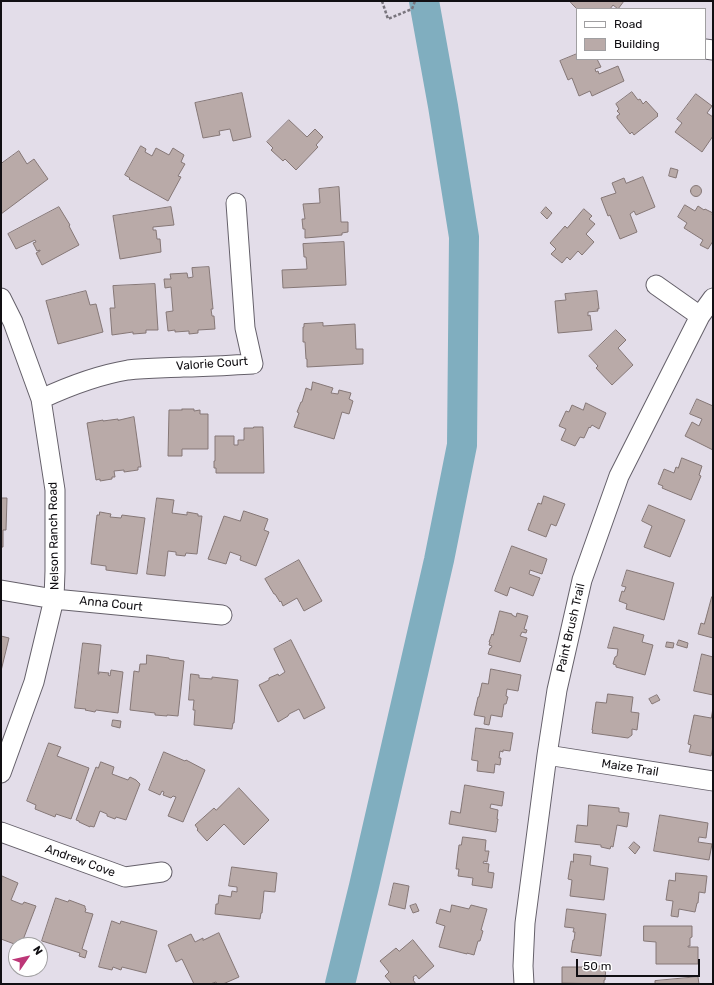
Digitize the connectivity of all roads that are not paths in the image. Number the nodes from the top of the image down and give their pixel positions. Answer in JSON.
{"nodes":[{"id":1,"x":236,"y":203,"type":"dead end"},
{"id":2,"x":656,"y":285,"type":"dead end"},
{"id":3,"x":1,"y":298,"type":"edge"},
{"id":4,"x":713,"y":298,"type":"edge"},
{"id":5,"x":700,"y":316,"type":"junction"},
{"id":6,"x":41,"y":399,"type":"junction"},
{"id":7,"x":1,"y":590,"type":"edge"},
{"id":8,"x":54,"y":599,"type":"junction"},
{"id":9,"x":222,"y":615,"type":"dead end"},
{"id":10,"x":547,"y":756,"type":"junction"},
{"id":11,"x":1,"y":773,"type":"edge"},
{"id":12,"x":713,"y":781,"type":"edge"},
{"id":13,"x":1,"y":832,"type":"edge"},
{"id":14,"x":162,"y":872,"type":"dead end"},
{"id":15,"x":524,"y":984,"type":"edge"}],
"edges":[{"from":1,"to":6,"type":"street","name":"Valorie Court"},
{"from":2,"to":5,"type":"street"},
{"from":3,"to":6,"type":"street","name":"Nelson Ranch Road"},
{"from":4,"to":5,"type":"street","name":"Paint Brush Trail"},
{"from":5,"to":10,"type":"street","name":"Paint Brush Trail"},
{"from":6,"to":8,"type":"street","name":"Nelson Ranch Road"},
{"from":7,"to":8,"type":"street","name":"Anna Court"},
{"from":8,"to":9,"type":"street","name":"Anna Court"},
{"from":8,"to":11,"type":"street","name":"Nelson Ranch Road"},
{"from":10,"to":12,"type":"street","name":"Maize Trail"},
{"from":10,"to":15,"type":"street","name":"Paint Brush Trail"},
{"from":13,"to":14,"type":"street","name":"Andrew Cove"}]}
